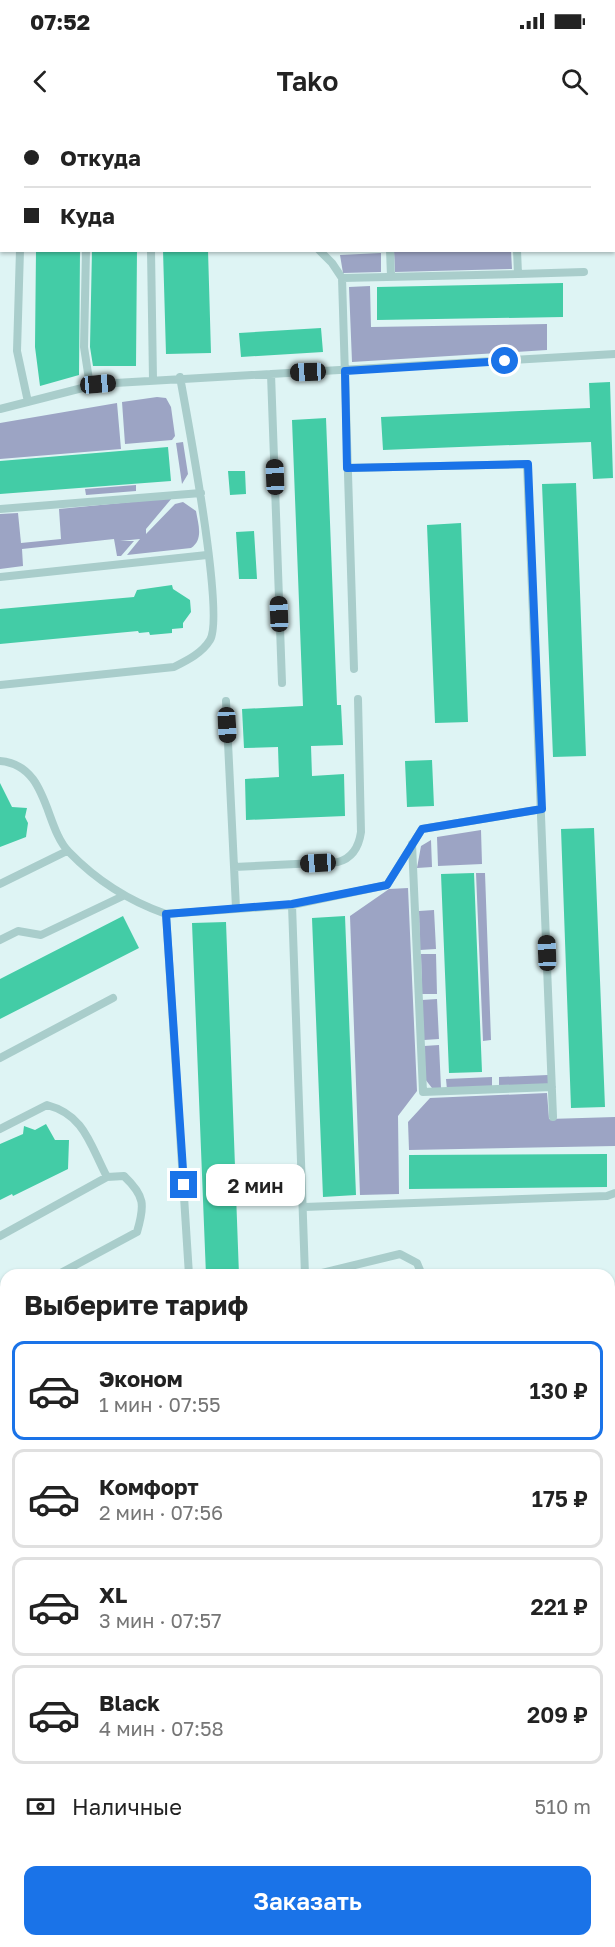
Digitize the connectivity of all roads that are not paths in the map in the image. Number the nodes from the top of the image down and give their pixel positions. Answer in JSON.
{"nodes":[{"id":1,"x":20,"y":252,"type":"edge"},
{"id":2,"x":86,"y":252,"type":"edge"},
{"id":3,"x":151,"y":252,"type":"edge"},
{"id":4,"x":321,"y":252,"type":"edge"},
{"id":5,"x":390,"y":252,"type":"edge"},
{"id":6,"x":517,"y":252,"type":"edge"},
{"id":7,"x":584,"y":272,"type":"dead end"},
{"id":8,"x":518,"y":274,"type":"junction"},
{"id":9,"x":391,"y":276,"type":"junction"},
{"id":10,"x":342,"y":278,"type":"junction"},
{"id":11,"x":615,"y":354,"type":"edge"},
{"id":12,"x":345,"y":371,"type":"junction"},
{"id":13,"x":271,"y":374,"type":"junction"},
{"id":14,"x":180,"y":377,"type":"junction"},
{"id":15,"x":153,"y":380,"type":"junction"},
{"id":16,"x":90,"y":386,"type":"junction"},
{"id":17,"x":28,"y":402,"type":"junction"},
{"id":18,"x":0,"y":409,"type":"edge"},
{"id":19,"x":347,"y":468,"type":"junction"},
{"id":20,"x":201,"y":493,"type":"junction"},
{"id":21,"x":0,"y":508,"type":"edge"},
{"id":22,"x":207,"y":555,"type":"junction"},
{"id":23,"x":0,"y":578,"type":"edge"},
{"id":24,"x":354,"y":669,"type":"dead end"},
{"id":25,"x":282,"y":682,"type":"dead end"},
{"id":26,"x":0,"y":685,"type":"edge"},
{"id":27,"x":358,"y":699,"type":"dead end"},
{"id":28,"x":226,"y":701,"type":"dead end"},
{"id":29,"x":0,"y":761,"type":"edge"},
{"id":30,"x":542,"y":809,"type":"junction"},
{"id":31,"x":412,"y":844,"type":"junction"},
{"id":32,"x":67,"y":851,"type":"junction"},
{"id":33,"x":234,"y":867,"type":"junction"},
{"id":34,"x":0,"y":884,"type":"edge"},
{"id":35,"x":123,"y":897,"type":"junction"},
{"id":36,"x":292,"y":904,"type":"junction"},
{"id":37,"x":236,"y":908,"type":"junction"},
{"id":38,"x":166,"y":914,"type":"junction"},
{"id":39,"x":0,"y":940,"type":"edge"},
{"id":40,"x":113,"y":998,"type":"dead end"},
{"id":41,"x":0,"y":1058,"type":"edge"},
{"id":42,"x":552,"y":1087,"type":"junction"},
{"id":43,"x":554,"y":1117,"type":"dead end"},
{"id":44,"x":0,"y":1129,"type":"edge"},
{"id":45,"x":107,"y":1177,"type":"junction"},
{"id":46,"x":615,"y":1193,"type":"edge"},
{"id":47,"x":304,"y":1207,"type":"junction"},
{"id":48,"x":0,"y":1236,"type":"edge"},
{"id":49,"x":68,"y":1269,"type":"edge"},
{"id":50,"x":189,"y":1269,"type":"edge"},
{"id":51,"x":305,"y":1269,"type":"edge"},
{"id":52,"x":339,"y":1269,"type":"edge"},
{"id":53,"x":420,"y":1269,"type":"edge"}],
"edges":[{"from":1,"to":17,"type":"lane"},
{"from":2,"to":16,"type":"lane"},
{"from":3,"to":15,"type":"lane"},
{"from":4,"to":10,"type":"lane"},
{"from":5,"to":9,"type":"lane"},
{"from":6,"to":8,"type":"lane"},
{"from":7,"to":8,"type":"lane"},
{"from":8,"to":9,"type":"lane"},
{"from":9,"to":10,"type":"lane"},
{"from":10,"to":12,"type":"lane"},
{"from":11,"to":12,"type":"lane"},
{"from":12,"to":13,"type":"lane"},
{"from":12,"to":19,"type":"lane"},
{"from":13,"to":14,"type":"lane"},
{"from":13,"to":25,"type":"lane"},
{"from":14,"to":15,"type":"lane"},
{"from":14,"to":20,"type":"lane"},
{"from":15,"to":16,"type":"lane"},
{"from":16,"to":17,"type":"lane"},
{"from":17,"to":18,"type":"lane"},
{"from":19,"to":24,"type":"lane"},
{"from":19,"to":30,"type":"lane"},
{"from":20,"to":21,"type":"lane"},
{"from":20,"to":22,"type":"lane"},
{"from":22,"to":23,"type":"lane"},
{"from":22,"to":26,"type":"lane"},
{"from":27,"to":33,"type":"lane"},
{"from":28,"to":33,"type":"lane"},
{"from":29,"to":32,"type":"lane"},
{"from":30,"to":31,"type":"lane"},
{"from":30,"to":42,"type":"lane"},
{"from":31,"to":36,"type":"lane"},
{"from":31,"to":42,"type":"lane"},
{"from":32,"to":34,"type":"lane"},
{"from":32,"to":35,"type":"lane"},
{"from":33,"to":37,"type":"lane"},
{"from":35,"to":38,"type":"lane"},
{"from":35,"to":39,"type":"lane"},
{"from":36,"to":37,"type":"lane"},
{"from":36,"to":47,"type":"lane"},
{"from":37,"to":38,"type":"lane"},
{"from":38,"to":50,"type":"lane"},
{"from":40,"to":41,"type":"lane"},
{"from":42,"to":43,"type":"lane"},
{"from":44,"to":45,"type":"lane"},
{"from":45,"to":48,"type":"lane"},
{"from":45,"to":49,"type":"lane"},
{"from":46,"to":47,"type":"lane"},
{"from":47,"to":51,"type":"lane"},
{"from":52,"to":53,"type":"lane"}]}
